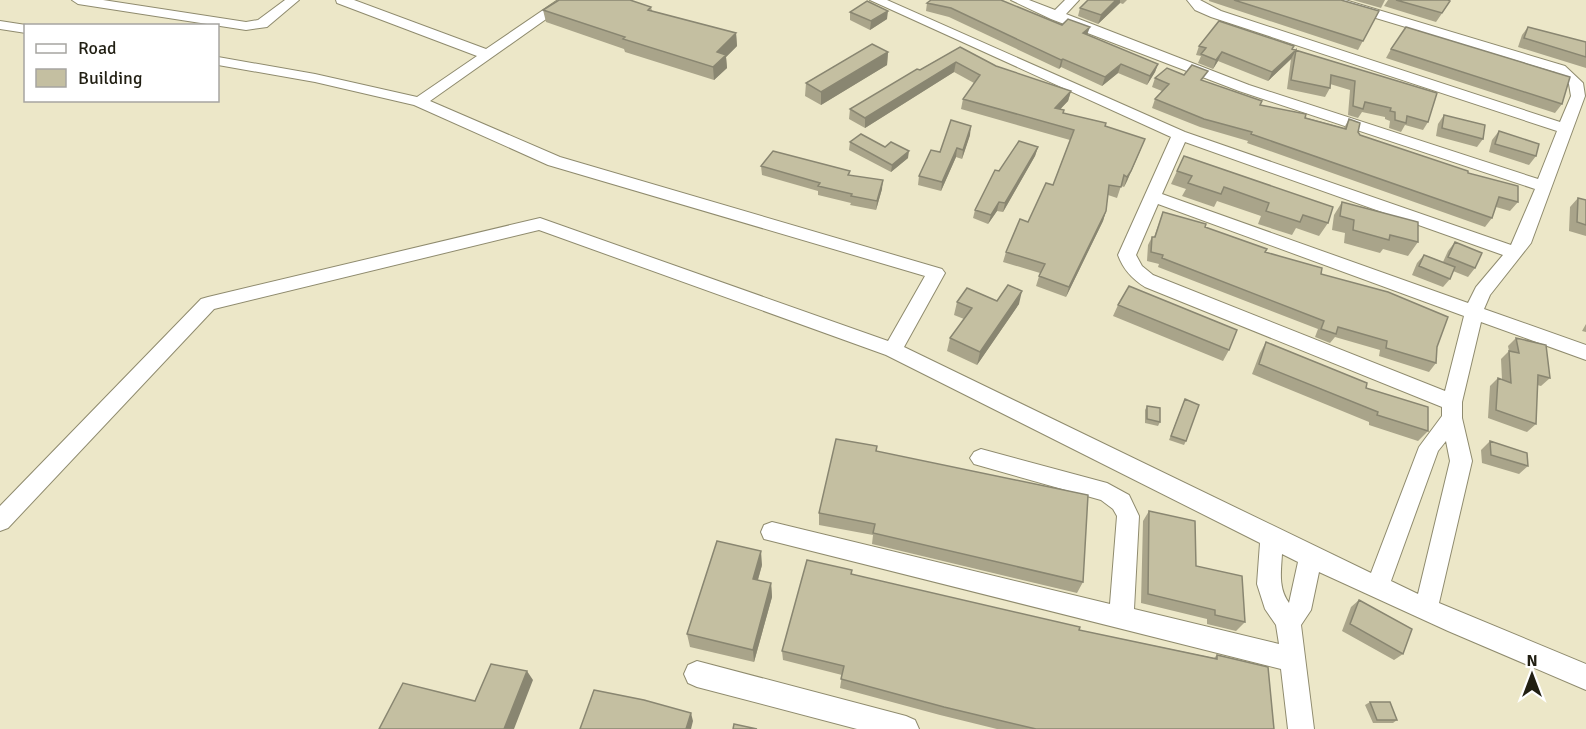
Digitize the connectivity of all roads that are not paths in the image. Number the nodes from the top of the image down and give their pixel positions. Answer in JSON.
{"nodes":[{"id":1,"x":78,"y":0,"type":"edge"},
{"id":2,"x":293,"y":0,"type":"edge"},
{"id":3,"x":342,"y":0,"type":"edge"},
{"id":4,"x":567,"y":0,"type":"edge"},
{"id":5,"x":876,"y":0,"type":"edge"},
{"id":6,"x":918,"y":0,"type":"edge"},
{"id":7,"x":1017,"y":0,"type":"edge"},
{"id":8,"x":1073,"y":0,"type":"edge"},
{"id":9,"x":1193,"y":0,"type":"edge"},
{"id":10,"x":1331,"y":0,"type":"edge"},
{"id":11,"x":900,"y":10,"type":"junction"},
{"id":12,"x":1056,"y":16,"type":"junction"},
{"id":13,"x":0,"y":25,"type":"edge"},
{"id":14,"x":24,"y":29,"type":"edge"},
{"id":15,"x":488,"y":54,"type":"junction"},
{"id":16,"x":219,"y":61,"type":"edge"},
{"id":17,"x":419,"y":102,"type":"junction"},
{"id":18,"x":1565,"y":129,"type":"junction"},
{"id":19,"x":1180,"y":135,"type":"junction"},
{"id":20,"x":1544,"y":186,"type":"junction"},
{"id":21,"x":1152,"y":196,"type":"junction"},
{"id":22,"x":1514,"y":252,"type":"junction"},
{"id":23,"x":1474,"y":313,"type":"junction"},
{"id":24,"x":893,"y":350,"type":"junction"},
{"id":25,"x":1586,"y":353,"type":"edge"},
{"id":26,"x":1452,"y":410,"type":"junction"},
{"id":27,"x":981,"y":458,"type":"dead end"},
{"id":28,"x":0,"y":521,"type":"edge"},
{"id":29,"x":772,"y":532,"type":"dead end"},
{"id":30,"x":1272,"y":537,"type":"junction"},
{"id":31,"x":1311,"y":557,"type":"junction"},
{"id":32,"x":1377,"y":587,"type":"junction"},
{"id":33,"x":1426,"y":609,"type":"junction"},
{"id":34,"x":1121,"y":618,"type":"junction"},
{"id":35,"x":1288,"y":621,"type":"junction"},
{"id":36,"x":1293,"y":660,"type":"junction"},
{"id":37,"x":697,"y":674,"type":"dead end"},
{"id":38,"x":1586,"y":677,"type":"edge"},
{"id":39,"x":906,"y":729,"type":"edge"},
{"id":40,"x":1300,"y":729,"type":"edge"}],
"edges":[{"from":1,"to":2,"type":"street"},
{"from":3,"to":15,"type":"street"},
{"from":4,"to":15,"type":"street"},
{"from":5,"to":11,"type":"street"},
{"from":6,"to":11,"type":"street"},
{"from":7,"to":12,"type":"street"},
{"from":8,"to":12,"type":"street"},
{"from":9,"to":18,"type":"street"},
{"from":10,"to":18,"type":"street"},
{"from":11,"to":19,"type":"street"},
{"from":12,"to":20,"type":"street"},
{"from":13,"to":14,"type":"street"},
{"from":15,"to":17,"type":"street"},
{"from":16,"to":17,"type":"street"},
{"from":17,"to":24,"type":"street"},
{"from":18,"to":20,"type":"street"},
{"from":19,"to":21,"type":"street"},
{"from":19,"to":22,"type":"street"},
{"from":20,"to":22,"type":"street"},
{"from":21,"to":23,"type":"street"},
{"from":21,"to":26,"type":"street"},
{"from":22,"to":23,"type":"street"},
{"from":23,"to":25,"type":"street"},
{"from":23,"to":26,"type":"street"},
{"from":24,"to":28,"type":"street"},
{"from":24,"to":30,"type":"street"},
{"from":26,"to":32,"type":"street"},
{"from":26,"to":33,"type":"street"},
{"from":27,"to":34,"type":"street"},
{"from":29,"to":34,"type":"street"},
{"from":30,"to":31,"type":"street"},
{"from":30,"to":35,"type":"street"},
{"from":31,"to":32,"type":"street"},
{"from":31,"to":35,"type":"street"},
{"from":32,"to":33,"type":"street"},
{"from":33,"to":38,"type":"street"},
{"from":34,"to":36,"type":"street"},
{"from":35,"to":36,"type":"street"},
{"from":36,"to":40,"type":"street"},
{"from":37,"to":39,"type":"street"}]}
